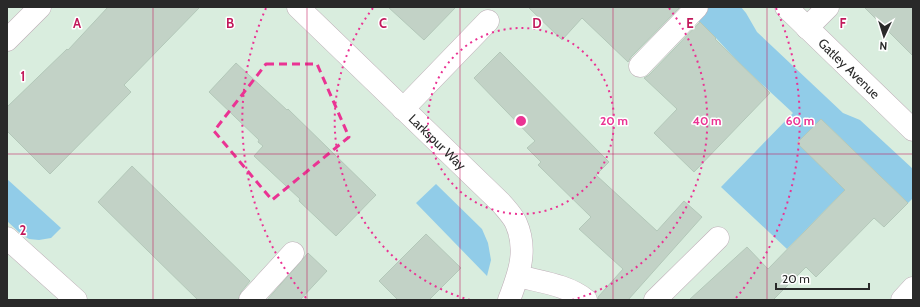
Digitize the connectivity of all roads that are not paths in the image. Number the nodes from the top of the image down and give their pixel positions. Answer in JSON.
{"nodes":[{"id":1,"x":40,"y":7,"type":"edge"},
{"id":2,"x":298,"y":7,"type":"edge"},
{"id":3,"x":697,"y":7,"type":"edge"},
{"id":4,"x":786,"y":7,"type":"edge"},
{"id":5,"x":828,"y":7,"type":"edge"},
{"id":6,"x":488,"y":21,"type":"dead end"},
{"id":7,"x":807,"y":28,"type":"junction"},
{"id":8,"x":7,"y":40,"type":"edge"},
{"id":9,"x":640,"y":66,"type":"dead end"},
{"id":10,"x":403,"y":109,"type":"junction"},
{"id":11,"x":913,"y":130,"type":"edge"},
{"id":12,"x":7,"y":238,"type":"edge"},
{"id":13,"x":718,"y":238,"type":"dead end"},
{"id":14,"x":293,"y":253,"type":"dead end"},
{"id":15,"x":518,"y":276,"type":"junction"},
{"id":16,"x":913,"y":288,"type":"edge"},
{"id":17,"x":76,"y":300,"type":"edge"},
{"id":18,"x":250,"y":300,"type":"edge"},
{"id":19,"x":508,"y":300,"type":"edge"},
{"id":20,"x":586,"y":300,"type":"edge"},
{"id":21,"x":655,"y":300,"type":"edge"},
{"id":22,"x":902,"y":300,"type":"edge"}],
"edges":[{"from":1,"to":8,"type":"street"},
{"from":2,"to":10,"type":"street","name":"Larkspur Way"},
{"from":3,"to":9,"type":"street"},
{"from":4,"to":7,"type":"street","name":"Gatley Avenue"},
{"from":5,"to":7,"type":"street"},
{"from":6,"to":10,"type":"street"},
{"from":7,"to":11,"type":"street","name":"Gatley Avenue"},
{"from":10,"to":15,"type":"street","name":"Larkspur Way"},
{"from":12,"to":17,"type":"street"},
{"from":13,"to":21,"type":"street"},
{"from":14,"to":18,"type":"street"},
{"from":15,"to":19,"type":"street","name":"Larkspur Way"},
{"from":15,"to":20,"type":"street"},
{"from":16,"to":22,"type":"street"}]}
